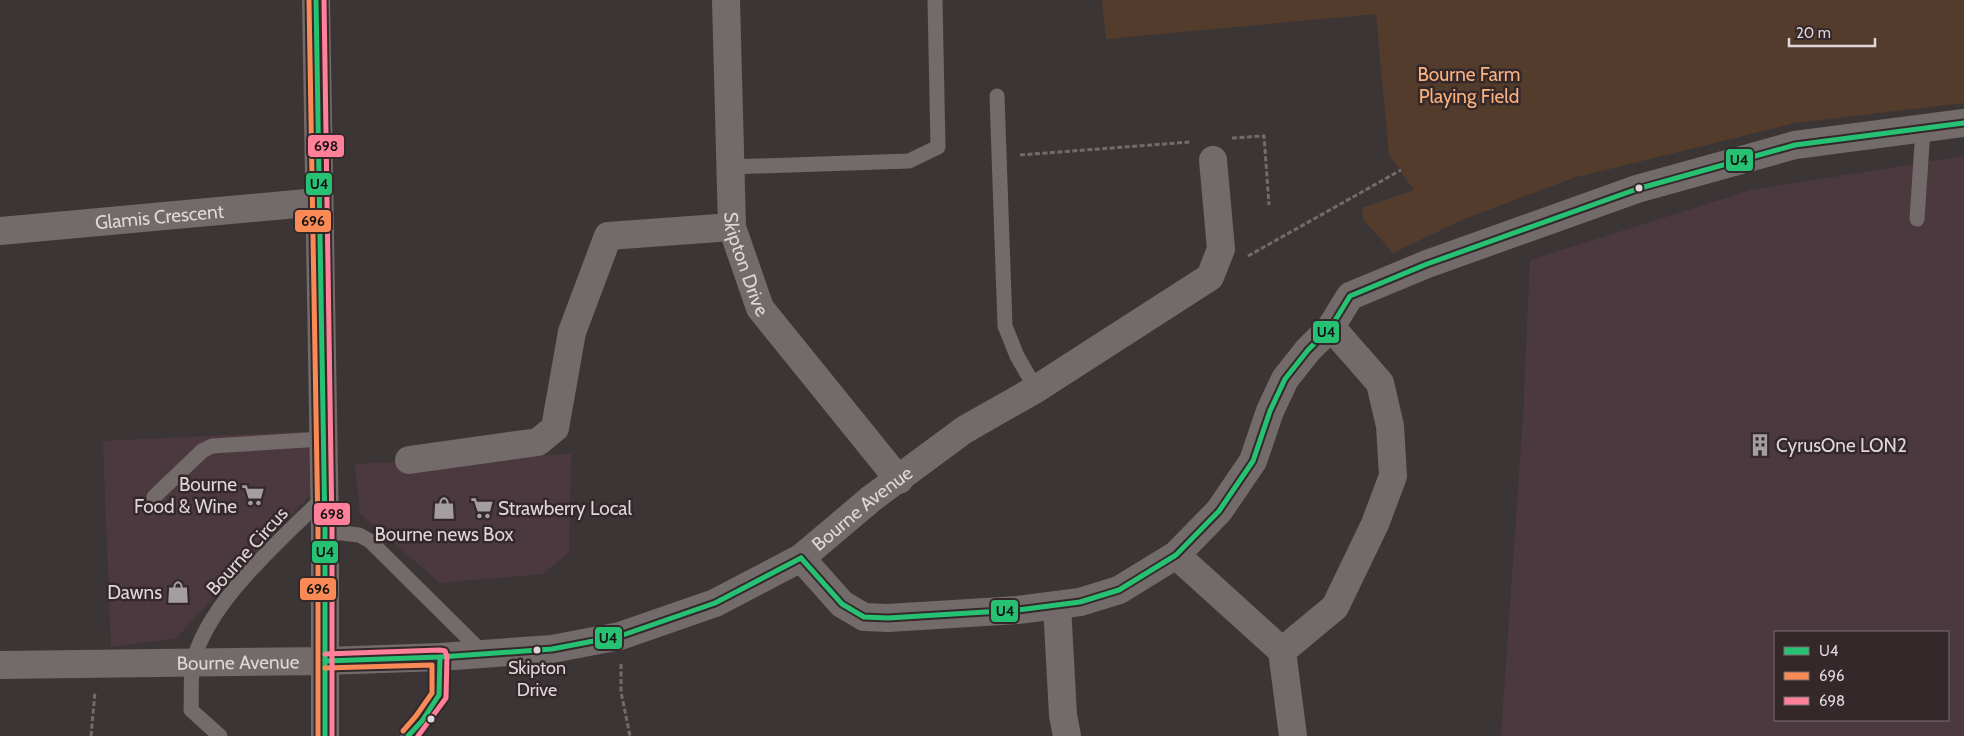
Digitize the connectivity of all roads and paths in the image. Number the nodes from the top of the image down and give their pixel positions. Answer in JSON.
{"nodes":[{"id":1,"x":316,"y":0,"type":"edge"},
{"id":2,"x":726,"y":0,"type":"edge"},
{"id":3,"x":934,"y":0,"type":"edge"},
{"id":4,"x":997,"y":96,"type":"dead end"},
{"id":5,"x":1964,"y":123,"type":"edge"},
{"id":6,"x":1923,"y":129,"type":"junction"},
{"id":7,"x":1211,"y":147,"type":"junction"},
{"id":8,"x":999,"y":157,"type":"junction"},
{"id":9,"x":730,"y":166,"type":"junction"},
{"id":10,"x":1401,"y":170,"type":"dead end"},
{"id":11,"x":318,"y":202,"type":"junction"},
{"id":12,"x":1269,"y":205,"type":"dead end"},
{"id":13,"x":1917,"y":219,"type":"dead end"},
{"id":14,"x":732,"y":227,"type":"junction"},
{"id":15,"x":0,"y":231,"type":"edge"},
{"id":16,"x":1210,"y":277,"type":"junction"},
{"id":17,"x":1331,"y":327,"type":"junction"},
{"id":18,"x":1036,"y":389,"type":"junction"},
{"id":19,"x":323,"y":439,"type":"junction"},
{"id":20,"x":409,"y":460,"type":"dead end"},
{"id":21,"x":899,"y":480,"type":"junction"},
{"id":22,"x":154,"y":497,"type":"dead end"},
{"id":23,"x":324,"y":497,"type":"junction"},
{"id":24,"x":325,"y":531,"type":"junction"},
{"id":25,"x":801,"y":558,"type":"junction"},
{"id":26,"x":1167,"y":562,"type":"junction"},
{"id":27,"x":1057,"y":606,"type":"junction"},
{"id":28,"x":620,"y":636,"type":"junction"},
{"id":29,"x":1282,"y":651,"type":"junction"},
{"id":30,"x":483,"y":653,"type":"junction"},
{"id":31,"x":440,"y":657,"type":"junction"},
{"id":32,"x":325,"y":661,"type":"junction"},
{"id":33,"x":193,"y":663,"type":"junction"},
{"id":34,"x":97,"y":664,"type":"junction"},
{"id":35,"x":0,"y":665,"type":"edge"},
{"id":36,"x":91,"y":736,"type":"edge"},
{"id":37,"x":220,"y":736,"type":"edge"},
{"id":38,"x":325,"y":736,"type":"edge"},
{"id":39,"x":408,"y":736,"type":"edge"},
{"id":40,"x":630,"y":736,"type":"edge"},
{"id":41,"x":1067,"y":736,"type":"edge"},
{"id":42,"x":1293,"y":736,"type":"edge"}],
"edges":[{"from":1,"to":11,"type":"street"},
{"from":2,"to":9,"type":"street","name":"Skipton Drive"},
{"from":3,"to":9,"type":"lane"},
{"from":4,"to":8,"type":"lane"},
{"from":5,"to":6,"type":"street"},
{"from":6,"to":13,"type":"lane"},
{"from":6,"to":17,"type":"street"},
{"from":7,"to":8,"type":"path"},
{"from":7,"to":12,"type":"path"},
{"from":7,"to":16,"type":"street"},
{"from":8,"to":18,"type":"lane"},
{"from":9,"to":14,"type":"street","name":"Skipton Drive"},
{"from":10,"to":16,"type":"path"},
{"from":11,"to":15,"type":"street","name":"Glamis Crescent"},
{"from":11,"to":19,"type":"street"},
{"from":14,"to":20,"type":"street"},
{"from":14,"to":21,"type":"street","name":"Skipton Drive"},
{"from":16,"to":18,"type":"street","name":"Bourne Avenue"},
{"from":17,"to":26,"type":"street"},
{"from":17,"to":29,"type":"street"},
{"from":18,"to":21,"type":"street","name":"Bourne Avenue"},
{"from":19,"to":22,"type":"lane"},
{"from":19,"to":23,"type":"street"},
{"from":21,"to":25,"type":"street","name":"Bourne Avenue"},
{"from":23,"to":24,"type":"street"},
{"from":23,"to":33,"type":"lane","name":"Bourne Circus"},
{"from":24,"to":30,"type":"lane"},
{"from":24,"to":32,"type":"street"},
{"from":25,"to":27,"type":"street"},
{"from":25,"to":28,"type":"street","name":"Bourne Avenue"},
{"from":26,"to":27,"type":"street"},
{"from":26,"to":29,"type":"street"},
{"from":27,"to":41,"type":"street"},
{"from":28,"to":30,"type":"street","name":"Bourne Avenue"},
{"from":28,"to":40,"type":"path"},
{"from":29,"to":42,"type":"street"},
{"from":30,"to":31,"type":"street","name":"Bourne Avenue"},
{"from":31,"to":32,"type":"street","name":"Bourne Avenue"},
{"from":31,"to":39,"type":"lane"},
{"from":32,"to":33,"type":"street","name":"Bourne Avenue"},
{"from":32,"to":38,"type":"street"},
{"from":33,"to":34,"type":"street","name":"Bourne Avenue"},
{"from":33,"to":37,"type":"lane","name":"Bourne Circus"},
{"from":34,"to":35,"type":"street","name":"Bourne Avenue"},
{"from":34,"to":36,"type":"path"}]}
